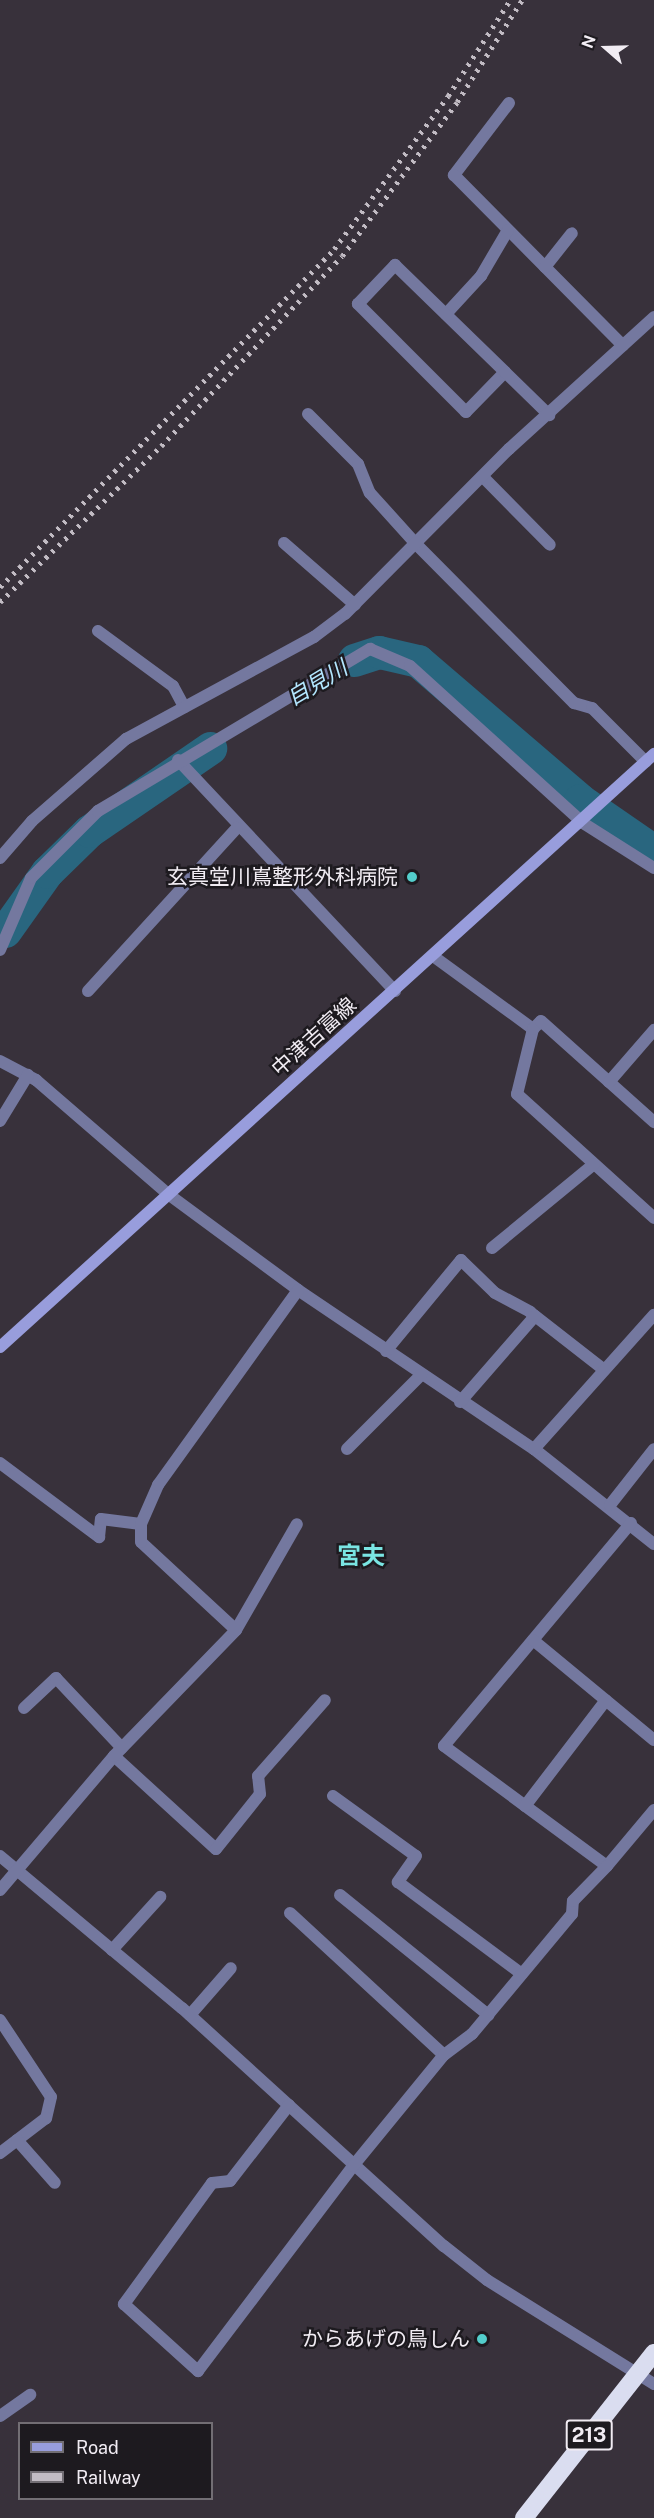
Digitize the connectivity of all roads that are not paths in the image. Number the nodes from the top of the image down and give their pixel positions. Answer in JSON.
{"nodes":[{"id":1,"x":509,"y":103,"type":"dead end"},
{"id":2,"x":508,"y":230,"type":"junction"},
{"id":3,"x":572,"y":233,"type":"dead end"},
{"id":4,"x":545,"y":267,"type":"junction"},
{"id":5,"x":446,"y":314,"type":"junction"},
{"id":6,"x":654,"y":317,"type":"edge"},
{"id":7,"x":623,"y":346,"type":"junction"},
{"id":8,"x":505,"y":372,"type":"junction"},
{"id":9,"x":308,"y":414,"type":"dead end"},
{"id":10,"x":549,"y":415,"type":"junction"},
{"id":11,"x":483,"y":477,"type":"junction"},
{"id":12,"x":284,"y":543,"type":"dead end"},
{"id":13,"x":417,"y":545,"type":"junction"},
{"id":14,"x":550,"y":545,"type":"dead end"},
{"id":15,"x":355,"y":604,"type":"junction"},
{"id":16,"x":98,"y":631,"type":"dead end"},
{"id":17,"x":184,"y":707,"type":"junction"},
{"id":18,"x":650,"y":758,"type":"edge"},
{"id":19,"x":178,"y":760,"type":"junction"},
{"id":20,"x":583,"y":823,"type":"junction"},
{"id":21,"x":237,"y":828,"type":"junction"},
{"id":22,"x":0,"y":858,"type":"edge"},
{"id":23,"x":654,"y":868,"type":"edge"},
{"id":24,"x":4,"y":928,"type":"edge"},
{"id":25,"x":0,"y":950,"type":"edge"},
{"id":26,"x":433,"y":956,"type":"junction"},
{"id":27,"x":88,"y":991,"type":"dead end"},
{"id":28,"x":394,"y":991,"type":"junction"},
{"id":29,"x":533,"y":1029,"type":"junction"},
{"id":30,"x":654,"y":1030,"type":"edge"},
{"id":31,"x":0,"y":1061,"type":"edge"},
{"id":32,"x":28,"y":1075,"type":"junction"},
{"id":33,"x":609,"y":1082,"type":"junction"},
{"id":34,"x":0,"y":1121,"type":"edge"},
{"id":35,"x":654,"y":1122,"type":"edge"},
{"id":36,"x":594,"y":1164,"type":"junction"},
{"id":37,"x":168,"y":1194,"type":"junction"},
{"id":38,"x":654,"y":1218,"type":"edge"},
{"id":39,"x":492,"y":1248,"type":"dead end"},
{"id":40,"x":298,"y":1290,"type":"junction"},
{"id":41,"x":654,"y":1314,"type":"edge"},
{"id":42,"x":535,"y":1316,"type":"junction"},
{"id":43,"x":0,"y":1347,"type":"edge"},
{"id":44,"x":386,"y":1351,"type":"junction"},
{"id":45,"x":602,"y":1368,"type":"junction"},
{"id":46,"x":421,"y":1375,"type":"junction"},
{"id":47,"x":460,"y":1402,"type":"junction"},
{"id":48,"x":347,"y":1449,"type":"dead end"},
{"id":49,"x":534,"y":1449,"type":"junction"},
{"id":50,"x":654,"y":1449,"type":"edge"},
{"id":51,"x":0,"y":1463,"type":"edge"},
{"id":52,"x":610,"y":1505,"type":"junction"},
{"id":53,"x":631,"y":1523,"type":"junction"},
{"id":54,"x":141,"y":1524,"type":"junction"},
{"id":55,"x":297,"y":1524,"type":"dead end"},
{"id":56,"x":654,"y":1544,"type":"edge"},
{"id":57,"x":236,"y":1630,"type":"junction"},
{"id":58,"x":533,"y":1640,"type":"junction"},
{"id":59,"x":325,"y":1700,"type":"dead end"},
{"id":60,"x":606,"y":1700,"type":"junction"},
{"id":61,"x":24,"y":1708,"type":"dead end"},
{"id":62,"x":654,"y":1740,"type":"edge"},
{"id":63,"x":118,"y":1752,"type":"junction"},
{"id":64,"x":333,"y":1796,"type":"dead end"},
{"id":65,"x":525,"y":1806,"type":"junction"},
{"id":66,"x":654,"y":1810,"type":"edge"},
{"id":67,"x":0,"y":1856,"type":"edge"},
{"id":68,"x":607,"y":1866,"type":"junction"},
{"id":69,"x":17,"y":1871,"type":"junction"},
{"id":70,"x":0,"y":1890,"type":"edge"},
{"id":71,"x":340,"y":1895,"type":"dead end"},
{"id":72,"x":160,"y":1897,"type":"dead end"},
{"id":73,"x":290,"y":1913,"type":"dead end"},
{"id":74,"x":112,"y":1950,"type":"junction"},
{"id":75,"x":231,"y":1968,"type":"dead end"},
{"id":76,"x":522,"y":1974,"type":"junction"},
{"id":77,"x":190,"y":2015,"type":"junction"},
{"id":78,"x":488,"y":2015,"type":"junction"},
{"id":79,"x":0,"y":2020,"type":"edge"},
{"id":80,"x":444,"y":2055,"type":"junction"},
{"id":81,"x":289,"y":2105,"type":"junction"},
{"id":82,"x":17,"y":2140,"type":"junction"},
{"id":83,"x":0,"y":2153,"type":"edge"},
{"id":84,"x":353,"y":2166,"type":"junction"},
{"id":85,"x":55,"y":2183,"type":"dead end"},
{"id":86,"x":654,"y":2353,"type":"edge"},
{"id":87,"x":638,"y":2373,"type":"junction"},
{"id":88,"x":654,"y":2384,"type":"edge"},
{"id":89,"x":30,"y":2395,"type":"dead end"},
{"id":90,"x":0,"y":2415,"type":"edge"},
{"id":91,"x":524,"y":2518,"type":"edge"}],
"edges":[{"from":1,"to":2,"type":"street"},
{"from":2,"to":4,"type":"street"},
{"from":2,"to":5,"type":"street"},
{"from":3,"to":4,"type":"street"},
{"from":4,"to":7,"type":"street"},
{"from":5,"to":8,"type":"street"},
{"from":5,"to":8,"type":"street"},
{"from":6,"to":7,"type":"street"},
{"from":7,"to":10,"type":"street"},
{"from":8,"to":10,"type":"street"},
{"from":9,"to":13,"type":"street"},
{"from":10,"to":11,"type":"street"},
{"from":11,"to":13,"type":"street"},
{"from":11,"to":14,"type":"street"},
{"from":12,"to":15,"type":"street"},
{"from":13,"to":15,"type":"street"},
{"from":13,"to":18,"type":"street"},
{"from":15,"to":17,"type":"street"},
{"from":16,"to":17,"type":"street"},
{"from":17,"to":22,"type":"street"},
{"from":18,"to":20,"type":"main road","name":"中津吉富線"},
{"from":19,"to":20,"type":"street"},
{"from":19,"to":21,"type":"street"},
{"from":19,"to":24,"type":"street"},
{"from":20,"to":23,"type":"street"},
{"from":20,"to":26,"type":"main road","name":"中津吉富線"},
{"from":21,"to":27,"type":"street"},
{"from":21,"to":28,"type":"street"},
{"from":24,"to":25,"type":"street"},
{"from":26,"to":28,"type":"main road","name":"中津吉富線"},
{"from":26,"to":29,"type":"street"},
{"from":28,"to":37,"type":"main road","name":"中津吉富線"},
{"from":29,"to":33,"type":"street"},
{"from":29,"to":36,"type":"street"},
{"from":30,"to":33,"type":"street"},
{"from":31,"to":32,"type":"street"},
{"from":32,"to":34,"type":"street"},
{"from":32,"to":37,"type":"street"},
{"from":33,"to":35,"type":"street"},
{"from":36,"to":38,"type":"street"},
{"from":36,"to":39,"type":"street"},
{"from":37,"to":40,"type":"street"},
{"from":37,"to":43,"type":"main road","name":"中津吉富線"},
{"from":40,"to":44,"type":"street"},
{"from":40,"to":54,"type":"street"},
{"from":41,"to":45,"type":"street"},
{"from":42,"to":44,"type":"street"},
{"from":42,"to":45,"type":"street"},
{"from":42,"to":47,"type":"street"},
{"from":44,"to":46,"type":"street"},
{"from":45,"to":49,"type":"street"},
{"from":46,"to":47,"type":"street"},
{"from":46,"to":48,"type":"street"},
{"from":47,"to":49,"type":"street"},
{"from":49,"to":52,"type":"street"},
{"from":50,"to":52,"type":"street"},
{"from":51,"to":54,"type":"street"},
{"from":52,"to":53,"type":"street"},
{"from":53,"to":56,"type":"street"},
{"from":53,"to":58,"type":"street"},
{"from":54,"to":57,"type":"street"},
{"from":55,"to":57,"type":"street"},
{"from":57,"to":63,"type":"street"},
{"from":58,"to":60,"type":"street"},
{"from":58,"to":65,"type":"street"},
{"from":59,"to":63,"type":"street"},
{"from":60,"to":62,"type":"street"},
{"from":60,"to":65,"type":"street"},
{"from":61,"to":63,"type":"street"},
{"from":63,"to":69,"type":"street"},
{"from":64,"to":76,"type":"street"},
{"from":65,"to":68,"type":"street"},
{"from":66,"to":68,"type":"street"},
{"from":67,"to":69,"type":"street"},
{"from":68,"to":76,"type":"street"},
{"from":69,"to":70,"type":"street"},
{"from":69,"to":74,"type":"street"},
{"from":71,"to":78,"type":"street"},
{"from":72,"to":74,"type":"street"},
{"from":73,"to":80,"type":"street"},
{"from":74,"to":77,"type":"street"},
{"from":75,"to":77,"type":"street"},
{"from":76,"to":78,"type":"street"},
{"from":77,"to":81,"type":"street"},
{"from":78,"to":80,"type":"street"},
{"from":79,"to":82,"type":"street"},
{"from":80,"to":84,"type":"street"},
{"from":81,"to":84,"type":"street"},
{"from":81,"to":84,"type":"street"},
{"from":82,"to":83,"type":"street"},
{"from":82,"to":85,"type":"street"},
{"from":84,"to":87,"type":"street"},
{"from":86,"to":87,"type":"highway","number":"213"},
{"from":87,"to":88,"type":"street"},
{"from":87,"to":91,"type":"highway","number":"213"},
{"from":89,"to":90,"type":"street"}]}
